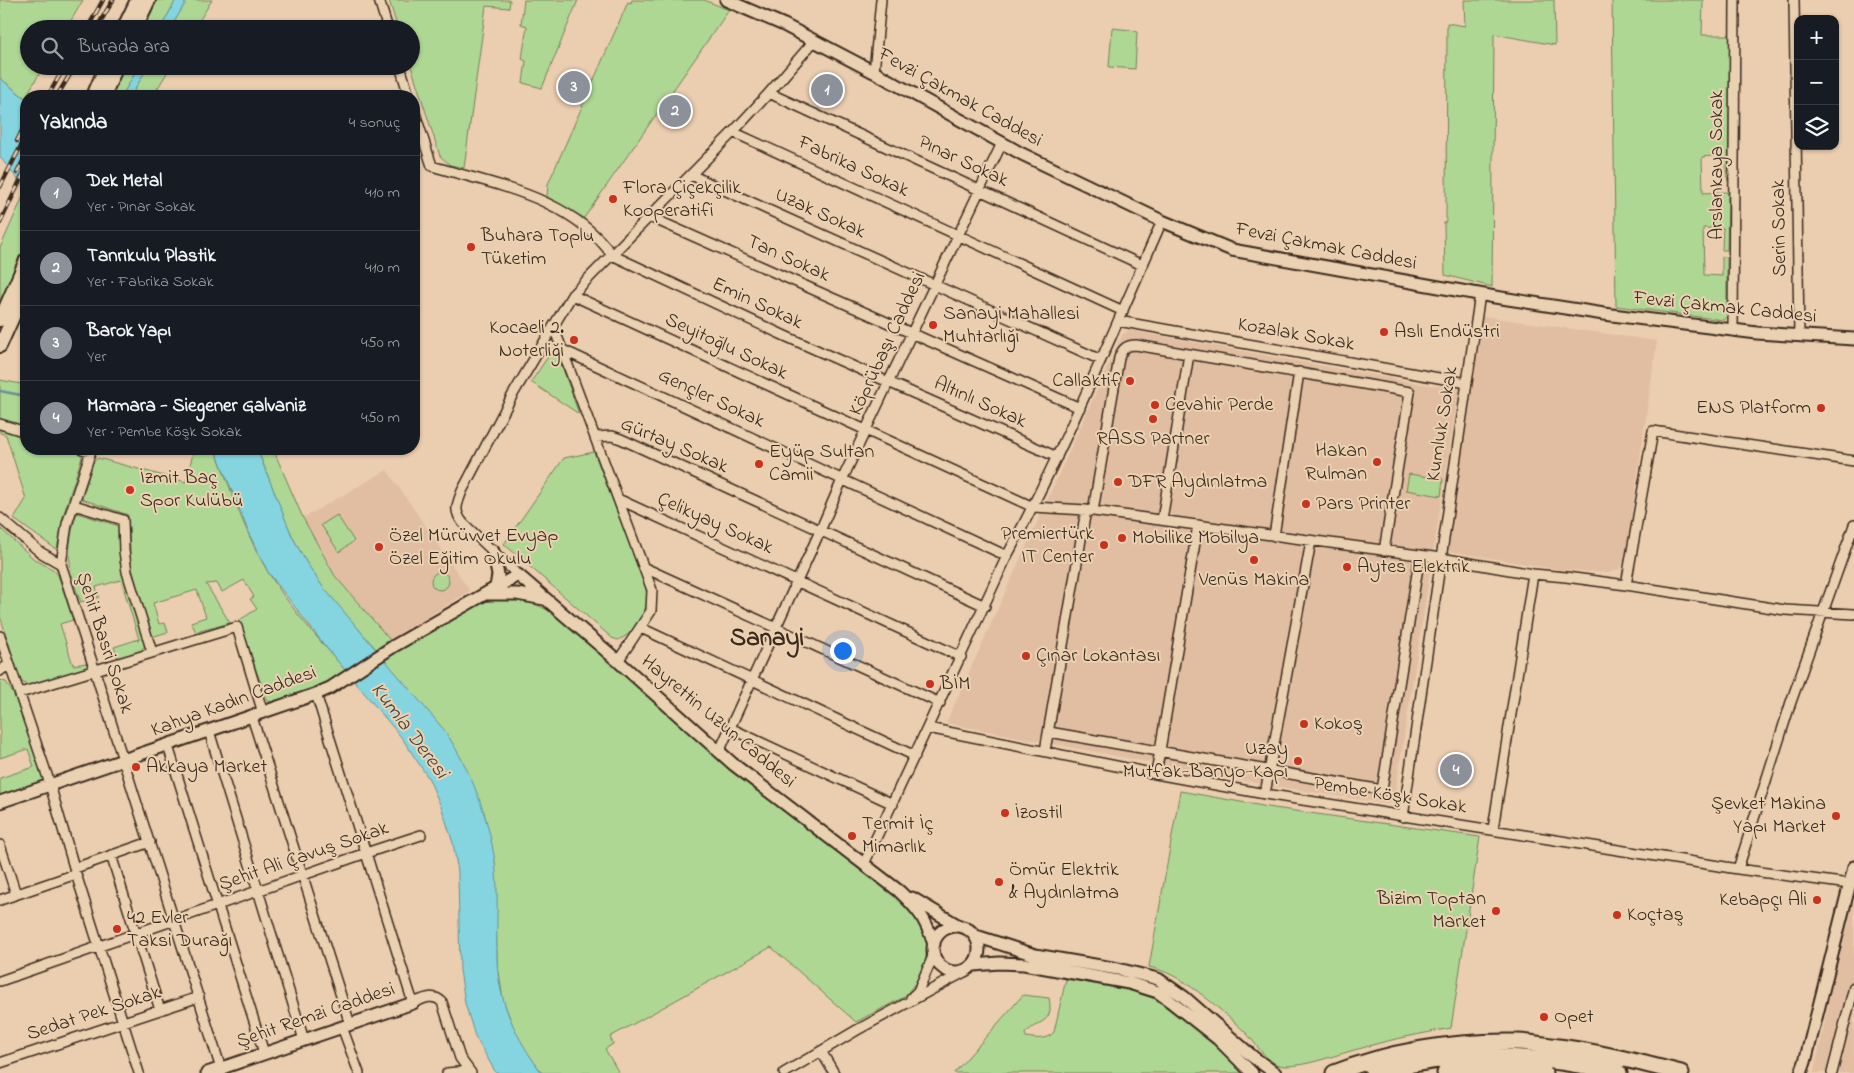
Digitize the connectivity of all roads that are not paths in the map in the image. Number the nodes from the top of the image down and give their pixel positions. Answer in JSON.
{"nodes":[{"id":1,"x":137,"y":0,"type":"edge"},
{"id":2,"x":149,"y":0,"type":"edge"},
{"id":3,"x":379,"y":0,"type":"edge"},
{"id":4,"x":726,"y":0,"type":"edge"},
{"id":5,"x":880,"y":0,"type":"edge"},
{"id":6,"x":1735,"y":0,"type":"edge"},
{"id":7,"x":1794,"y":0,"type":"edge"},
{"id":8,"x":127,"y":20,"type":"edge"},
{"id":9,"x":139,"y":20,"type":"edge"},
{"id":10,"x":385,"y":20,"type":"edge"},
{"id":11,"x":814,"y":41,"type":"junction"},
{"id":12,"x":874,"y":72,"type":"junction"},
{"id":13,"x":102,"y":75,"type":"edge"},
{"id":14,"x":113,"y":75,"type":"edge"},
{"id":15,"x":403,"y":75,"type":"edge"},
{"id":16,"x":96,"y":90,"type":"edge"},
{"id":17,"x":107,"y":90,"type":"edge"},
{"id":18,"x":407,"y":90,"type":"edge"},
{"id":19,"x":769,"y":93,"type":"junction"},
{"id":20,"x":420,"y":129,"type":"edge"},
{"id":21,"x":733,"y":132,"type":"junction"},
{"id":22,"x":1002,"y":143,"type":"junction"},
{"id":23,"x":691,"y":175,"type":"junction"},
{"id":24,"x":980,"y":189,"type":"junction"},
{"id":25,"x":650,"y":217,"type":"junction"},
{"id":26,"x":1162,"y":221,"type":"junction"},
{"id":27,"x":959,"y":234,"type":"junction"},
{"id":28,"x":612,"y":255,"type":"junction"},
{"id":29,"x":1142,"y":265,"type":"junction"},
{"id":30,"x":20,"y":274,"type":"edge"},
{"id":31,"x":935,"y":285,"type":"junction"},
{"id":32,"x":1480,"y":294,"type":"junction"},
{"id":33,"x":572,"y":296,"type":"junction"},
{"id":34,"x":20,"y":302,"type":"edge"},
{"id":35,"x":1123,"y":311,"type":"junction"},
{"id":36,"x":0,"y":320,"type":"edge"},
{"id":37,"x":1118,"y":321,"type":"junction"},
{"id":38,"x":554,"y":328,"type":"junction"},
{"id":39,"x":1733,"y":330,"type":"junction"},
{"id":40,"x":912,"y":333,"type":"junction"},
{"id":41,"x":1799,"y":336,"type":"junction"},
{"id":42,"x":1854,"y":339,"type":"edge"},
{"id":43,"x":3,"y":340,"type":"edge"},
{"id":44,"x":563,"y":350,"type":"junction"},
{"id":45,"x":1189,"y":354,"type":"junction"},
{"id":46,"x":1101,"y":360,"type":"junction"},
{"id":47,"x":1300,"y":372,"type":"junction"},
{"id":48,"x":888,"y":382,"type":"junction"},
{"id":49,"x":1467,"y":383,"type":"junction"},
{"id":50,"x":1080,"y":408,"type":"junction"},
{"id":51,"x":0,"y":424,"type":"edge"},
{"id":52,"x":20,"y":430,"type":"edge"},
{"id":53,"x":866,"y":430,"type":"junction"},
{"id":54,"x":595,"y":436,"type":"junction"},
{"id":55,"x":86,"y":455,"type":"edge"},
{"id":56,"x":1057,"y":457,"type":"junction"},
{"id":57,"x":1854,"y":461,"type":"edge"},
{"id":58,"x":842,"y":480,"type":"junction"},
{"id":59,"x":618,"y":499,"type":"junction"},
{"id":60,"x":74,"y":505,"type":"junction"},
{"id":61,"x":1033,"y":507,"type":"junction"},
{"id":62,"x":1089,"y":511,"type":"junction"},
{"id":63,"x":0,"y":518,"type":"edge"},
{"id":64,"x":1162,"y":520,"type":"junction"},
{"id":65,"x":1198,"y":525,"type":"junction"},
{"id":66,"x":1854,"y":525,"type":"edge"},
{"id":67,"x":820,"y":531,"type":"junction"},
{"id":68,"x":1274,"y":536,"type":"junction"},
{"id":69,"x":1311,"y":541,"type":"junction"},
{"id":70,"x":1384,"y":550,"type":"junction"},
{"id":71,"x":493,"y":551,"type":"junction"},
{"id":72,"x":1420,"y":555,"type":"junction"},
{"id":73,"x":1008,"y":556,"type":"junction"},
{"id":74,"x":1441,"y":558,"type":"junction"},
{"id":75,"x":61,"y":564,"type":"junction"},
{"id":76,"x":645,"y":568,"type":"junction"},
{"id":77,"x":1533,"y":574,"type":"junction"},
{"id":78,"x":518,"y":575,"type":"junction"},
{"id":79,"x":797,"y":580,"type":"junction"},
{"id":80,"x":1626,"y":585,"type":"junction"},
{"id":81,"x":496,"y":587,"type":"junction"},
{"id":82,"x":484,"y":594,"type":"junction"},
{"id":83,"x":546,"y":599,"type":"junction"},
{"id":84,"x":985,"y":606,"type":"junction"},
{"id":85,"x":1823,"y":613,"type":"junction"},
{"id":86,"x":1854,"y":614,"type":"edge"},
{"id":87,"x":640,"y":628,"type":"junction"},
{"id":88,"x":775,"y":629,"type":"junction"},
{"id":89,"x":0,"y":636,"type":"edge"},
{"id":90,"x":152,"y":652,"type":"junction"},
{"id":91,"x":961,"y":657,"type":"junction"},
{"id":92,"x":618,"y":661,"type":"junction"},
{"id":93,"x":9,"y":664,"type":"junction"},
{"id":94,"x":0,"y":671,"type":"edge"},
{"id":95,"x":95,"y":671,"type":"junction"},
{"id":96,"x":752,"y":679,"type":"junction"},
{"id":97,"x":20,"y":694,"type":"junction"},
{"id":98,"x":316,"y":694,"type":"junction"},
{"id":99,"x":940,"y":703,"type":"junction"},
{"id":100,"x":258,"y":715,"type":"junction"},
{"id":101,"x":730,"y":728,"type":"junction"},
{"id":102,"x":928,"y":728,"type":"junction"},
{"id":103,"x":209,"y":731,"type":"junction"},
{"id":104,"x":1048,"y":732,"type":"junction"},
{"id":105,"x":168,"y":746,"type":"junction"},
{"id":106,"x":1045,"y":751,"type":"junction"},
{"id":107,"x":1160,"y":751,"type":"junction"},
{"id":108,"x":719,"y":752,"type":"junction"},
{"id":109,"x":915,"y":756,"type":"junction"},
{"id":110,"x":124,"y":761,"type":"junction"},
{"id":111,"x":1269,"y":770,"type":"junction"},
{"id":112,"x":1156,"y":774,"type":"junction"},
{"id":113,"x":50,"y":786,"type":"junction"},
{"id":114,"x":1265,"y":794,"type":"junction"},
{"id":115,"x":0,"y":802,"type":"edge"},
{"id":116,"x":893,"y":804,"type":"junction"},
{"id":117,"x":1403,"y":817,"type":"junction"},
{"id":118,"x":1493,"y":829,"type":"junction"},
{"id":119,"x":421,"y":835,"type":"dead end"},
{"id":120,"x":150,"y":842,"type":"junction"},
{"id":121,"x":0,"y":845,"type":"edge"},
{"id":122,"x":366,"y":853,"type":"junction"},
{"id":123,"x":111,"y":855,"type":"junction"},
{"id":124,"x":864,"y":864,"type":"junction"},
{"id":125,"x":1854,"y":868,"type":"edge"},
{"id":126,"x":1738,"y":869,"type":"junction"},
{"id":127,"x":76,"y":871,"type":"junction"},
{"id":128,"x":303,"y":875,"type":"junction"},
{"id":129,"x":1849,"y":884,"type":"junction"},
{"id":130,"x":258,"y":890,"type":"junction"},
{"id":131,"x":900,"y":891,"type":"junction"},
{"id":132,"x":16,"y":894,"type":"junction"},
{"id":133,"x":0,"y":900,"type":"edge"},
{"id":134,"x":218,"y":905,"type":"junction"},
{"id":135,"x":175,"y":920,"type":"junction"},
{"id":136,"x":959,"y":926,"type":"junction"},
{"id":137,"x":136,"y":933,"type":"junction"},
{"id":138,"x":976,"y":936,"type":"junction"},
{"id":139,"x":99,"y":947,"type":"junction"},
{"id":140,"x":934,"y":949,"type":"junction"},
{"id":141,"x":970,"y":967,"type":"junction"},
{"id":142,"x":0,"y":981,"type":"edge"},
{"id":143,"x":1854,"y":987,"type":"edge"},
{"id":144,"x":198,"y":997,"type":"junction"},
{"id":145,"x":412,"y":1003,"type":"junction"},
{"id":146,"x":906,"y":1004,"type":"junction"},
{"id":147,"x":1852,"y":1007,"type":"edge"},
{"id":148,"x":160,"y":1010,"type":"junction"},
{"id":149,"x":123,"y":1022,"type":"junction"},
{"id":150,"x":346,"y":1025,"type":"junction"},
{"id":151,"x":304,"y":1040,"type":"junction"},
{"id":152,"x":821,"y":1051,"type":"junction"},
{"id":153,"x":264,"y":1053,"type":"junction"},
{"id":154,"x":0,"y":1063,"type":"edge"},
{"id":155,"x":1352,"y":1069,"type":"edge"},
{"id":156,"x":222,"y":1071,"type":"edge"},
{"id":157,"x":1249,"y":1071,"type":"edge"},
{"id":158,"x":1803,"y":1071,"type":"edge"},
{"id":159,"x":469,"y":1072,"type":"edge"},
{"id":160,"x":139,"y":1073,"type":"edge"},
{"id":161,"x":207,"y":1073,"type":"edge"},
{"id":162,"x":359,"y":1073,"type":"edge"},
{"id":163,"x":447,"y":1073,"type":"edge"},
{"id":164,"x":784,"y":1073,"type":"edge"},
{"id":165,"x":834,"y":1073,"type":"edge"},
{"id":166,"x":1275,"y":1073,"type":"edge"},
{"id":167,"x":1334,"y":1073,"type":"edge"},
{"id":168,"x":1373,"y":1073,"type":"edge"},
{"id":169,"x":1445,"y":1073,"type":"edge"},
{"id":170,"x":1544,"y":1073,"type":"edge"},
{"id":171,"x":1618,"y":1073,"type":"edge"},
{"id":172,"x":1681,"y":1073,"type":"edge"},
{"id":173,"x":1832,"y":1073,"type":"edge"}],
"edges":[{"from":1,"to":8,"type":"main road"},
{"from":2,"to":9,"type":"main road"},
{"from":3,"to":10,"type":"street"},
{"from":4,"to":11,"type":"street","name":"Fevzi Çakmak Caddesi"},
{"from":5,"to":12,"type":"street"},
{"from":6,"to":39,"type":"street","name":"Arslankaya Sokak"},
{"from":7,"to":41,"type":"street","name":"Serin Sokak"},
{"from":11,"to":12,"type":"street","name":"Fevzi Çakmak Caddesi"},
{"from":11,"to":19,"type":"street"},
{"from":12,"to":22,"type":"street","name":"Fevzi Çakmak Caddesi"},
{"from":13,"to":16,"type":"main road"},
{"from":14,"to":17,"type":"main road"},
{"from":15,"to":18,"type":"street"},
{"from":19,"to":21,"type":"street"},
{"from":19,"to":24,"type":"street","name":"Pınar Sokak"},
{"from":20,"to":28,"type":"street"},
{"from":21,"to":23,"type":"street"},
{"from":21,"to":27,"type":"street","name":"Fabrika Sokak"},
{"from":22,"to":24,"type":"street","name":"Köprübaşı Caddesi"},
{"from":22,"to":26,"type":"street","name":"Fevzi Çakmak Caddesi"},
{"from":23,"to":25,"type":"street"},
{"from":23,"to":31,"type":"street","name":"Uzak Sokak"},
{"from":24,"to":27,"type":"street","name":"Köprübaşı Caddesi"},
{"from":24,"to":29,"type":"street","name":"Pınar Sokak"},
{"from":25,"to":28,"type":"street"},
{"from":25,"to":40,"type":"street","name":"Tan Sokak"},
{"from":26,"to":29,"type":"street"},
{"from":26,"to":32,"type":"street","name":"Fevzi Çakmak Caddesi"},
{"from":27,"to":31,"type":"street","name":"Köprübaşı Caddesi"},
{"from":27,"to":35,"type":"street","name":"Fabrika Sokak"},
{"from":28,"to":33,"type":"street"},
{"from":28,"to":48,"type":"street","name":"Emin Sokak"},
{"from":29,"to":35,"type":"street"},
{"from":30,"to":36,"type":"main road"},
{"from":31,"to":40,"type":"street","name":"Köprübaşı Caddesi"},
{"from":31,"to":46,"type":"street","name":"Uzak Sokak"},
{"from":32,"to":39,"type":"street","name":"Fevzi Çakmak Caddesi"},
{"from":32,"to":49,"type":"street","name":"Kumluk Sokak"},
{"from":33,"to":38,"type":"street"},
{"from":33,"to":53,"type":"street","name":"Seyitoğlu Sokak"},
{"from":34,"to":43,"type":"main road"},
{"from":35,"to":37,"type":"street"},
{"from":37,"to":46,"type":"street"},
{"from":37,"to":49,"type":"street","name":"Kozalak Sokak"},
{"from":38,"to":44,"type":"street"},
{"from":38,"to":71,"type":"street"},
{"from":39,"to":41,"type":"street","name":"Fevzi Çakmak Caddesi"},
{"from":40,"to":48,"type":"street","name":"Köprübaşı Caddesi"},
{"from":40,"to":50,"type":"street","name":"Tan Sokak"},
{"from":41,"to":42,"type":"street","name":"Fevzi Çakmak Caddesi"},
{"from":44,"to":54,"type":"street"},
{"from":44,"to":58,"type":"street","name":"Gençler Sokak"},
{"from":45,"to":47,"type":"street"},
{"from":45,"to":62,"type":"street"},
{"from":45,"to":64,"type":"street"},
{"from":46,"to":50,"type":"street"},
{"from":47,"to":68,"type":"street"},
{"from":47,"to":70,"type":"street"},
{"from":48,"to":53,"type":"street","name":"Köprübaşı Caddesi"},
{"from":48,"to":56,"type":"street","name":"Altınlı Sokak"},
{"from":49,"to":74,"type":"street","name":"Kumluk Sokak"},
{"from":50,"to":56,"type":"street"},
{"from":51,"to":52,"type":"street"},
{"from":53,"to":58,"type":"street","name":"Köprübaşı Caddesi"},
{"from":53,"to":61,"type":"street","name":"Seyitoğlu Sokak"},
{"from":54,"to":59,"type":"street"},
{"from":54,"to":67,"type":"street","name":"Gürtay Sokak"},
{"from":55,"to":60,"type":"street","name":"Şehit Basri Sokak"},
{"from":56,"to":61,"type":"street"},
{"from":57,"to":80,"type":"street"},
{"from":58,"to":67,"type":"street","name":"Köprübaşı Caddesi"},
{"from":58,"to":73,"type":"street","name":"Gençler Sokak"},
{"from":59,"to":76,"type":"street"},
{"from":59,"to":79,"type":"street","name":"Çelikyay Sokak"},
{"from":60,"to":75,"type":"street","name":"Şehit Basri Sokak"},
{"from":60,"to":90,"type":"street"},
{"from":61,"to":62,"type":"street"},
{"from":61,"to":73,"type":"street"},
{"from":62,"to":64,"type":"street"},
{"from":62,"to":104,"type":"street"},
{"from":63,"to":75,"type":"street"},
{"from":64,"to":65,"type":"street"},
{"from":65,"to":68,"type":"street"},
{"from":65,"to":107,"type":"street"},
{"from":66,"to":85,"type":"street"},
{"from":67,"to":79,"type":"street","name":"Köprübaşı Caddesi"},
{"from":67,"to":84,"type":"street","name":"Gürtay Sokak"},
{"from":68,"to":69,"type":"street"},
{"from":69,"to":70,"type":"street"},
{"from":69,"to":111,"type":"street"},
{"from":70,"to":72,"type":"street"},
{"from":71,"to":78,"type":"street"},
{"from":71,"to":81,"type":"street"},
{"from":72,"to":74,"type":"street"},
{"from":72,"to":111,"type":"street"},
{"from":73,"to":84,"type":"street"},
{"from":74,"to":77,"type":"street"},
{"from":74,"to":117,"type":"street","name":"Kumluk Sokak"},
{"from":75,"to":95,"type":"street","name":"Şehit Basri Sokak"},
{"from":76,"to":87,"type":"street"},
{"from":76,"to":88,"type":"street"},
{"from":77,"to":80,"type":"street"},
{"from":77,"to":118,"type":"street"},
{"from":78,"to":81,"type":"street","name":"Kahya Kadın Caddesi"},
{"from":78,"to":83,"type":"street","name":"Hayrettin Uzun Caddesi"},
{"from":79,"to":88,"type":"street","name":"Köprübaşı Caddesi"},
{"from":79,"to":91,"type":"street","name":"Çelikyay Sokak"},
{"from":80,"to":85,"type":"street"},
{"from":81,"to":82,"type":"street","name":"Kahya Kadın Caddesi"},
{"from":82,"to":83,"type":"street"},
{"from":82,"to":98,"type":"street","name":"Kahya Kadın Caddesi"},
{"from":83,"to":92,"type":"street","name":"Hayrettin Uzun Caddesi"},
{"from":84,"to":91,"type":"street"},
{"from":85,"to":86,"type":"street"},
{"from":85,"to":126,"type":"street"},
{"from":87,"to":92,"type":"street"},
{"from":87,"to":96,"type":"street"},
{"from":88,"to":96,"type":"street","name":"Köprübaşı Caddesi"},
{"from":88,"to":99,"type":"street"},
{"from":89,"to":93,"type":"street"},
{"from":90,"to":95,"type":"street"},
{"from":90,"to":100,"type":"street"},
{"from":91,"to":99,"type":"street"},
{"from":92,"to":108,"type":"street","name":"Hayrettin Uzun Caddesi"},
{"from":93,"to":94,"type":"street"},
{"from":93,"to":97,"type":"street"},
{"from":95,"to":97,"type":"street"},
{"from":95,"to":110,"type":"street","name":"Şehit Basri Sokak"},
{"from":96,"to":101,"type":"street","name":"Köprübaşı Caddesi"},
{"from":96,"to":109,"type":"street"},
{"from":97,"to":113,"type":"street"},
{"from":98,"to":100,"type":"street","name":"Kahya Kadın Caddesi"},
{"from":98,"to":122,"type":"street"},
{"from":99,"to":102,"type":"street"},
{"from":100,"to":103,"type":"street","name":"Kahya Kadın Caddesi"},
{"from":100,"to":128,"type":"street"},
{"from":101,"to":108,"type":"street","name":"Köprübaşı Caddesi"},
{"from":101,"to":116,"type":"street"},
{"from":102,"to":106,"type":"street","name":"Pembe Köşk Sokak"},
{"from":102,"to":109,"type":"street"},
{"from":103,"to":105,"type":"street","name":"Kahya Kadın Caddesi"},
{"from":103,"to":130,"type":"street"},
{"from":104,"to":106,"type":"street"},
{"from":104,"to":107,"type":"street"},
{"from":105,"to":110,"type":"street","name":"Kahya Kadın Caddesi"},
{"from":105,"to":134,"type":"street"},
{"from":106,"to":112,"type":"street","name":"Pembe Köşk Sokak"},
{"from":107,"to":111,"type":"street"},
{"from":107,"to":112,"type":"street"},
{"from":108,"to":124,"type":"street","name":"Hayrettin Uzun Caddesi"},
{"from":109,"to":116,"type":"street"},
{"from":110,"to":113,"type":"street","name":"Kahya Kadın Caddesi"},
{"from":110,"to":120,"type":"street","name":"Şehit Basri Sokak"},
{"from":111,"to":114,"type":"street"},
{"from":112,"to":114,"type":"street","name":"Pembe Köşk Sokak"},
{"from":113,"to":115,"type":"street","name":"Kahya Kadın Caddesi"},
{"from":113,"to":127,"type":"street"},
{"from":114,"to":117,"type":"street","name":"Pembe Köşk Sokak"},
{"from":116,"to":124,"type":"street"},
{"from":117,"to":118,"type":"street","name":"Pembe Köşk Sokak"},
{"from":118,"to":126,"type":"street","name":"Pembe Köşk Sokak"},
{"from":119,"to":122,"type":"street","name":"Şehit Ali Çavuş Sokak"},
{"from":120,"to":123,"type":"street"},
{"from":120,"to":135,"type":"street","name":"Şehit Basri Sokak"},
{"from":121,"to":132,"type":"street"},
{"from":122,"to":128,"type":"street","name":"Şehit Ali Çavuş Sokak"},
{"from":122,"to":145,"type":"street"},
{"from":123,"to":127,"type":"street"},
{"from":123,"to":137,"type":"street"},
{"from":124,"to":131,"type":"street","name":"Hayrettin Uzun Caddesi"},
{"from":125,"to":129,"type":"street"},
{"from":126,"to":129,"type":"street","name":"Pembe Köşk Sokak"},
{"from":127,"to":132,"type":"street"},
{"from":127,"to":139,"type":"street"},
{"from":128,"to":130,"type":"street","name":"Şehit Ali Çavuş Sokak"},
{"from":128,"to":150,"type":"street"},
{"from":129,"to":158,"type":"street"},
{"from":130,"to":134,"type":"street","name":"Şehit Ali Çavuş Sokak"},
{"from":130,"to":151,"type":"street"},
{"from":131,"to":136,"type":"street"},
{"from":131,"to":140,"type":"street"},
{"from":132,"to":133,"type":"street"},
{"from":134,"to":135,"type":"street","name":"Şehit Ali Çavuş Sokak"},
{"from":134,"to":153,"type":"street"},
{"from":135,"to":137,"type":"street","name":"Şehit Ali Çavuş Sokak"},
{"from":135,"to":144,"type":"street","name":"Şehit Basri Sokak"},
{"from":136,"to":138,"type":"street"},
{"from":136,"to":140,"type":"street"},
{"from":137,"to":139,"type":"street","name":"Şehit Ali Çavuş Sokak"},
{"from":137,"to":148,"type":"street"},
{"from":138,"to":141,"type":"street"},
{"from":138,"to":166,"type":"street"},
{"from":139,"to":142,"type":"street","name":"Şehit Ali Çavuş Sokak"},
{"from":139,"to":149,"type":"street"},
{"from":140,"to":141,"type":"street"},
{"from":140,"to":146,"type":"street"},
{"from":141,"to":146,"type":"street"},
{"from":141,"to":157,"type":"street"},
{"from":143,"to":147,"type":"street"},
{"from":144,"to":148,"type":"street","name":"Sedat Pek Sokak"},
{"from":144,"to":156,"type":"street","name":"Şehit Basri Sokak"},
{"from":145,"to":150,"type":"street","name":"Şehit Remzi Caddesi"},
{"from":145,"to":159,"type":"street","name":"Şehit Remzi Caddesi"},
{"from":146,"to":152,"type":"street"},
{"from":147,"to":173,"type":"street"},
{"from":148,"to":149,"type":"street","name":"Sedat Pek Sokak"},
{"from":149,"to":154,"type":"street","name":"Sedat Pek Sokak"},
{"from":149,"to":160,"type":"street"},
{"from":150,"to":151,"type":"street","name":"Şehit Remzi Caddesi"},
{"from":150,"to":162,"type":"street"},
{"from":151,"to":153,"type":"street","name":"Şehit Remzi Caddesi"},
{"from":152,"to":164,"type":"street"},
{"from":152,"to":165,"type":"street"},
{"from":153,"to":156,"type":"street","name":"Şehit Remzi Caddesi"},
{"from":155,"to":167,"type":"main road"},
{"from":155,"to":172,"type":"main road"},
{"from":156,"to":161,"type":"street","name":"Şehit Remzi Caddesi"},
{"from":159,"to":163,"type":"street"},
{"from":168,"to":171,"type":"main road"},
{"from":169,"to":170,"type":"main road"}]}
